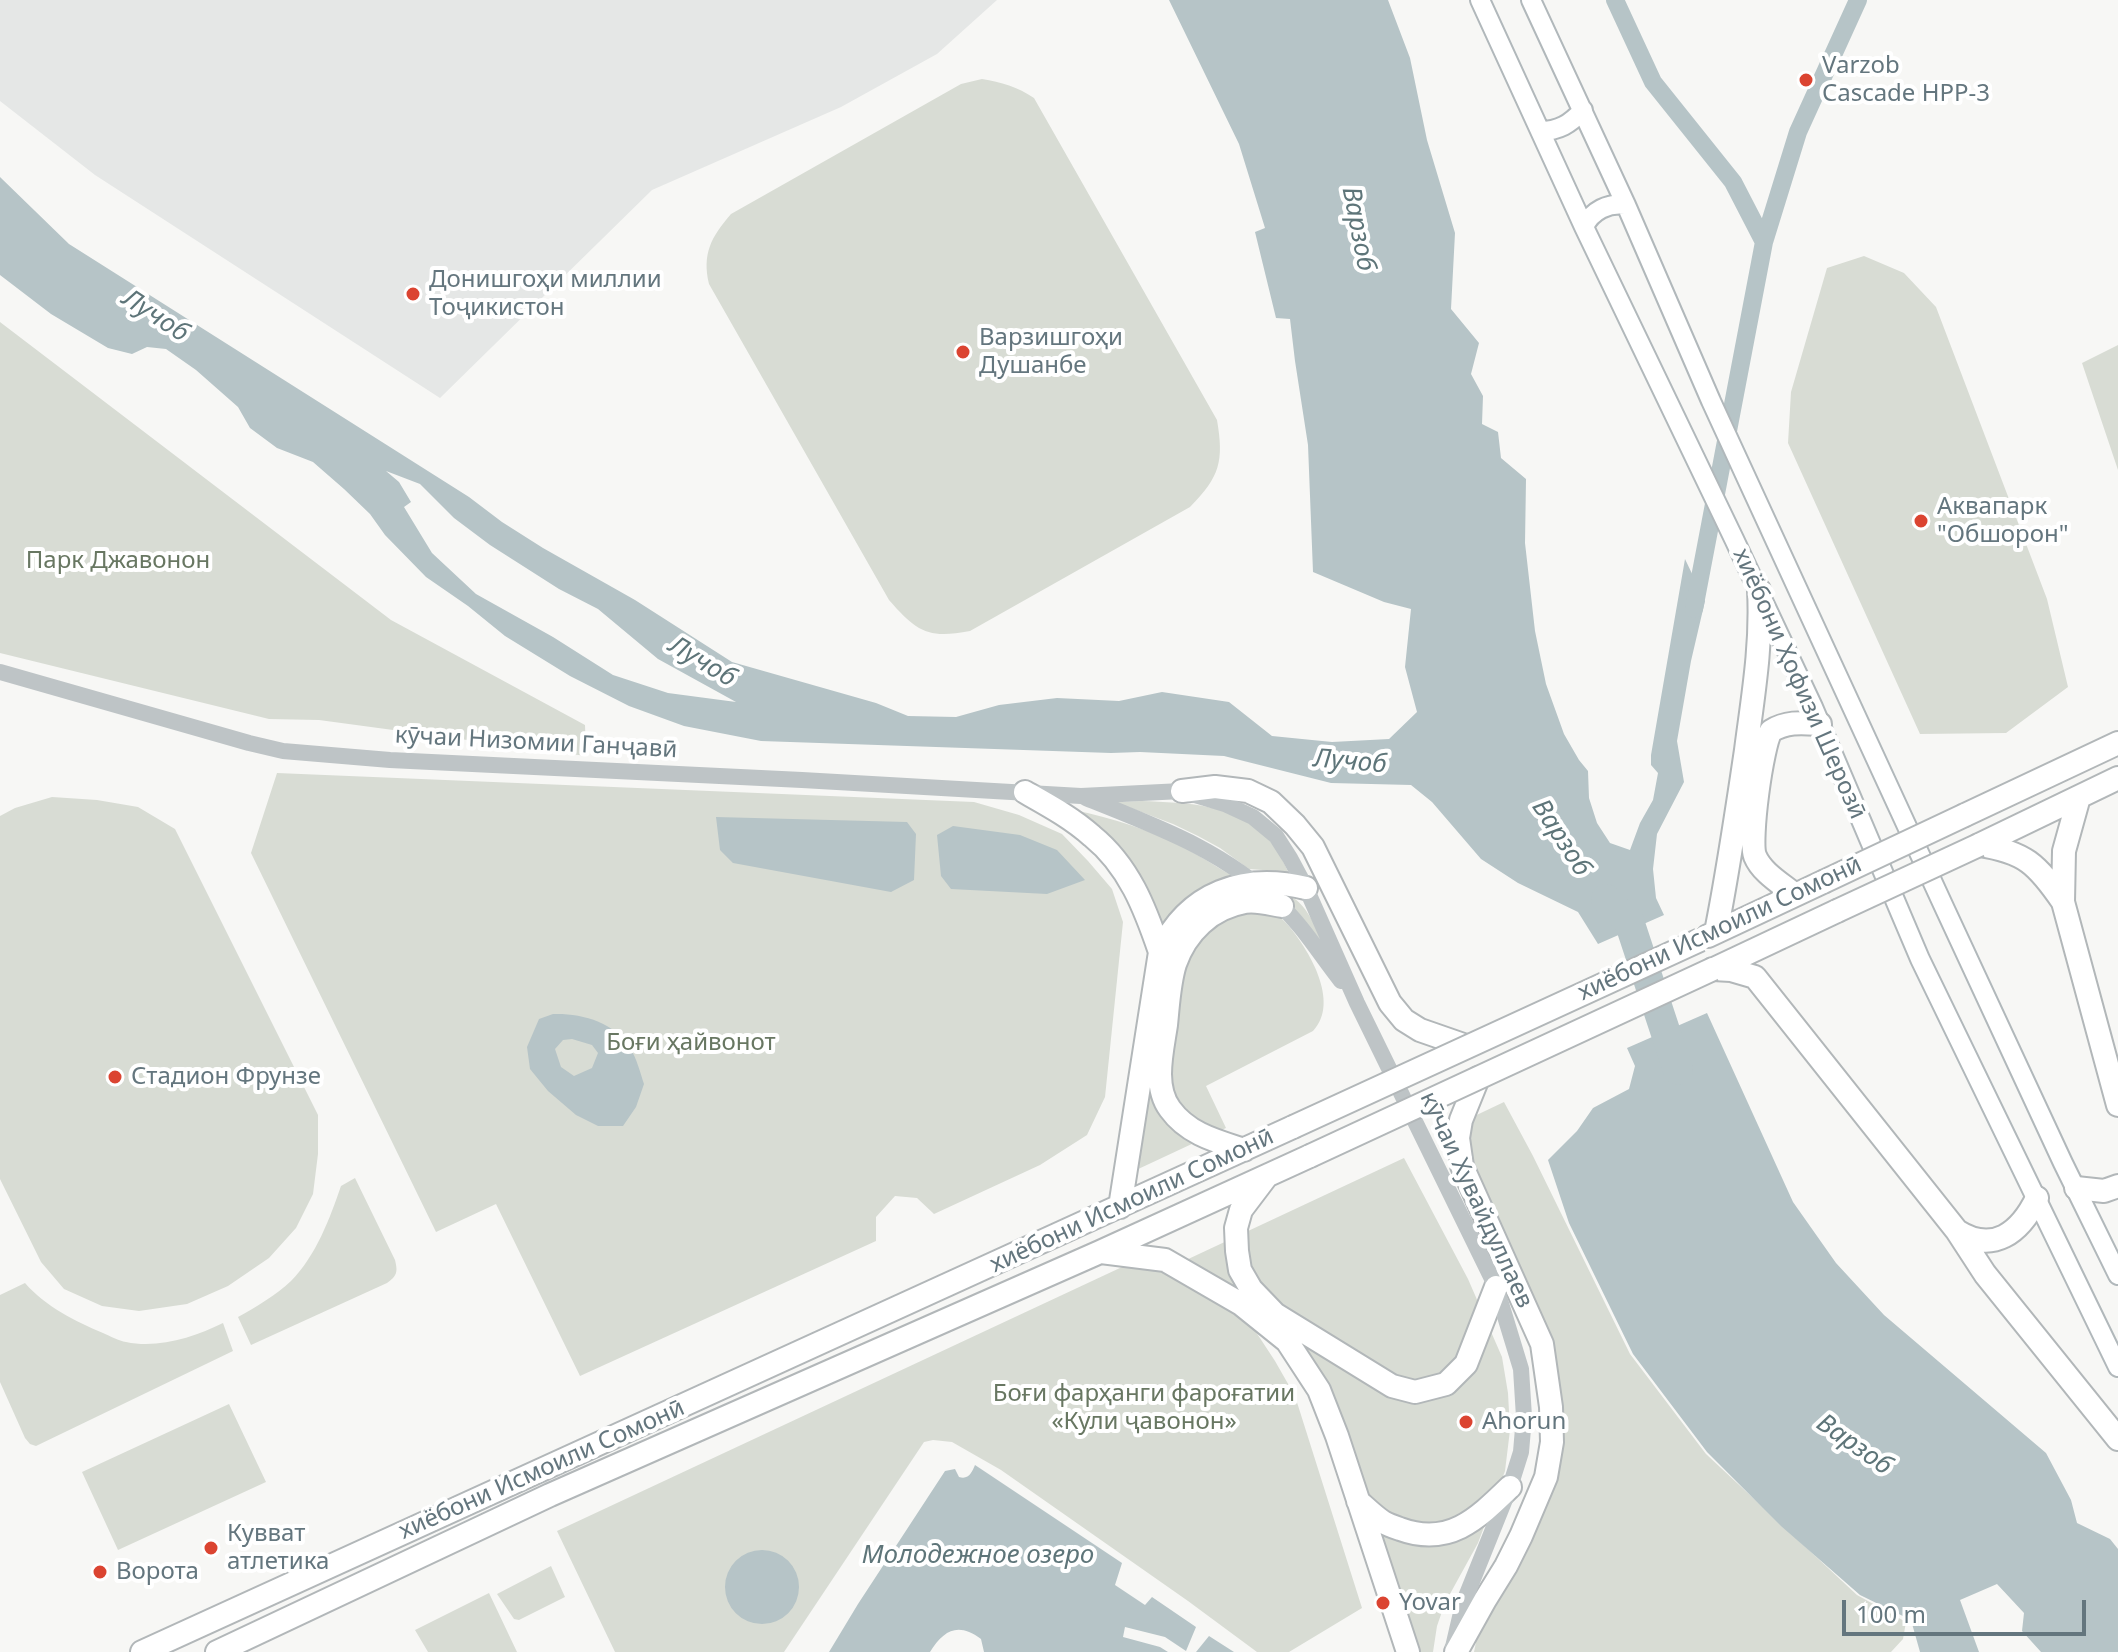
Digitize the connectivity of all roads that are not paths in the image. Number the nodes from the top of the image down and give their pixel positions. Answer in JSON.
{"nodes":[{"id":1,"x":1480,"y":0,"type":"edge"},
{"id":2,"x":1531,"y":0,"type":"edge"},
{"id":3,"x":1583,"y":110,"type":"junction"},
{"id":4,"x":1540,"y":131,"type":"junction"},
{"id":5,"x":1626,"y":205,"type":"junction"},
{"id":6,"x":1584,"y":227,"type":"junction"},
{"id":7,"x":1759,"y":590,"type":"junction"},
{"id":8,"x":0,"y":672,"type":"edge"},
{"id":9,"x":1820,"y":724,"type":"junction"},
{"id":10,"x":2118,"y":743,"type":"edge"},
{"id":11,"x":2118,"y":778,"type":"edge"},
{"id":12,"x":1182,"y":791,"type":"junction"},
{"id":13,"x":1025,"y":792,"type":"junction"},
{"id":14,"x":1081,"y":796,"type":"junction"},
{"id":15,"x":2079,"y":797,"type":"junction"},
{"id":16,"x":1979,"y":845,"type":"junction"},
{"id":17,"x":1255,"y":882,"type":"junction"},
{"id":18,"x":1306,"y":888,"type":"junction"},
{"id":19,"x":1795,"y":895,"type":"junction"},
{"id":20,"x":2063,"y":902,"type":"junction"},
{"id":21,"x":1282,"y":906,"type":"junction"},
{"id":22,"x":1708,"y":936,"type":"junction"},
{"id":23,"x":1772,"y":942,"type":"junction"},
{"id":24,"x":1160,"y":952,"type":"junction"},
{"id":25,"x":1713,"y":969,"type":"junction"},
{"id":26,"x":1755,"y":977,"type":"junction"},
{"id":27,"x":1357,"y":1003,"type":"junction"},
{"id":28,"x":1466,"y":1046,"type":"junction"},
{"id":29,"x":1478,"y":1078,"type":"junction"},
{"id":30,"x":2118,"y":1105,"type":"edge"},
{"id":31,"x":1244,"y":1150,"type":"junction"},
{"id":32,"x":1268,"y":1175,"type":"junction"},
{"id":33,"x":2118,"y":1186,"type":"edge"},
{"id":34,"x":2076,"y":1188,"type":"junction"},
{"id":35,"x":2037,"y":1198,"type":"junction"},
{"id":36,"x":1120,"y":1207,"type":"junction"},
{"id":37,"x":1957,"y":1231,"type":"junction"},
{"id":38,"x":1100,"y":1252,"type":"junction"},
{"id":39,"x":2118,"y":1275,"type":"edge"},
{"id":40,"x":1496,"y":1287,"type":"junction"},
{"id":41,"x":2118,"y":1367,"type":"edge"},
{"id":42,"x":2118,"y":1439,"type":"edge"},
{"id":43,"x":1510,"y":1487,"type":"junction"},
{"id":44,"x":1357,"y":1501,"type":"junction"},
{"id":45,"x":142,"y":1652,"type":"edge"},
{"id":46,"x":217,"y":1652,"type":"edge"},
{"id":47,"x":1408,"y":1652,"type":"edge"},
{"id":48,"x":1454,"y":1652,"type":"edge"}],
"edges":[{"from":1,"to":4,"type":"main road","name":"хиёбони Ҳофизи Шерозӣ"},
{"from":2,"to":3,"type":"main road","name":"хиёбони Ҳофизи Шерозӣ"},
{"from":3,"to":4,"type":"main road"},
{"from":3,"to":5,"type":"main road","name":"хиёбони Ҳофизи Шерозӣ"},
{"from":4,"to":6,"type":"main road","name":"хиёбони Ҳофизи Шерозӣ"},
{"from":5,"to":6,"type":"main road"},
{"from":5,"to":34,"type":"main road","name":"хиёбони Ҳофизи Шерозӣ"},
{"from":6,"to":7,"type":"main road","name":"хиёбони Ҳофизи Шерозӣ"},
{"from":7,"to":9,"type":"main road","name":"хиёбони Ҳофизи Шерозӣ"},
{"from":7,"to":22,"type":"highway"},
{"from":8,"to":13,"type":"street","name":"кӯчаи Низомии Ганҷавӣ"},
{"from":9,"to":19,"type":"highway"},
{"from":9,"to":35,"type":"main road","name":"хиёбони Ҳофизи Шерозӣ"},
{"from":10,"to":19,"type":"highway","name":"хиёбони Исмоили Сомонӣ","bridge":true},
{"from":11,"to":15,"type":"highway","name":"хиёбони Исмоили Сомонӣ"},
{"from":12,"to":14,"type":"street","name":"кӯчаи Хувайдуллаев"},
{"from":12,"to":18,"type":"street","name":"кӯчаи Хувайдуллаев"},
{"from":12,"to":28,"type":"highway"},
{"from":13,"to":14,"type":"street","name":"кӯчаи Низомии Ганҷавӣ"},
{"from":13,"to":24,"type":"highway"},
{"from":14,"to":17,"type":"street","name":"кӯчаи Хувайдуллаев"},
{"from":15,"to":16,"type":"highway","name":"хиёбони Исмоили Сомонӣ"},
{"from":15,"to":20,"type":"highway"},
{"from":16,"to":20,"type":"highway"},
{"from":16,"to":23,"type":"highway","name":"хиёбони Исмоили Сомонӣ","bridge":true},
{"from":17,"to":18,"type":"highway"},
{"from":17,"to":21,"type":"street","name":"кӯчаи Хувайдуллаев"},
{"from":17,"to":24,"type":"highway"},
{"from":18,"to":27,"type":"street","name":"кӯчаи Хувайдуллаев"},
{"from":19,"to":22,"type":"highway","name":"хиёбони Исмоили Сомонӣ"},
{"from":20,"to":30,"type":"highway"},
{"from":21,"to":27,"type":"street","name":"кӯчаи Хувайдуллаев"},
{"from":21,"to":31,"type":"highway"},
{"from":22,"to":28,"type":"highway","name":"хиёбони Исмоили Сомонӣ","bridge":true},
{"from":23,"to":25,"type":"highway","name":"хиёбони Исмоили Сомонӣ"},
{"from":23,"to":26,"type":"highway"},
{"from":24,"to":36,"type":"highway"},
{"from":25,"to":26,"type":"highway"},
{"from":25,"to":29,"type":"highway","name":"хиёбони Исмоили Сомонӣ","bridge":true},
{"from":26,"to":37,"type":"highway"},
{"from":27,"to":40,"type":"street","name":"кӯчаи Хувайдуллаев"},
{"from":28,"to":31,"type":"highway","name":"хиёбони Исмоили Сомонӣ","bridge":true},
{"from":29,"to":32,"type":"highway","name":"хиёбони Исмоили Сомонӣ","bridge":true},
{"from":29,"to":48,"type":"highway"},
{"from":31,"to":36,"type":"highway","name":"хиёбони Исмоили Сомонӣ"},
{"from":32,"to":38,"type":"highway","name":"хиёбони Исмоили Сомонӣ"},
{"from":32,"to":40,"type":"highway"},
{"from":33,"to":34,"type":"highway"},
{"from":34,"to":39,"type":"main road","name":"хиёбони Ҳофизи Шерозӣ"},
{"from":35,"to":37,"type":"highway"},
{"from":35,"to":41,"type":"main road","name":"хиёбони Ҳофизи Шерозӣ"},
{"from":36,"to":45,"type":"highway","name":"хиёбони Исмоили Сомонӣ"},
{"from":37,"to":42,"type":"highway"},
{"from":38,"to":44,"type":"highway"},
{"from":38,"to":46,"type":"highway","name":"хиёбони Исмоили Сомонӣ"},
{"from":40,"to":43,"type":"street","name":"кӯчаи Хувайдуллаев"},
{"from":43,"to":44,"type":"highway"},
{"from":43,"to":48,"type":"street","name":"кӯчаи Хувайдуллаев"},
{"from":44,"to":47,"type":"highway"}]}
